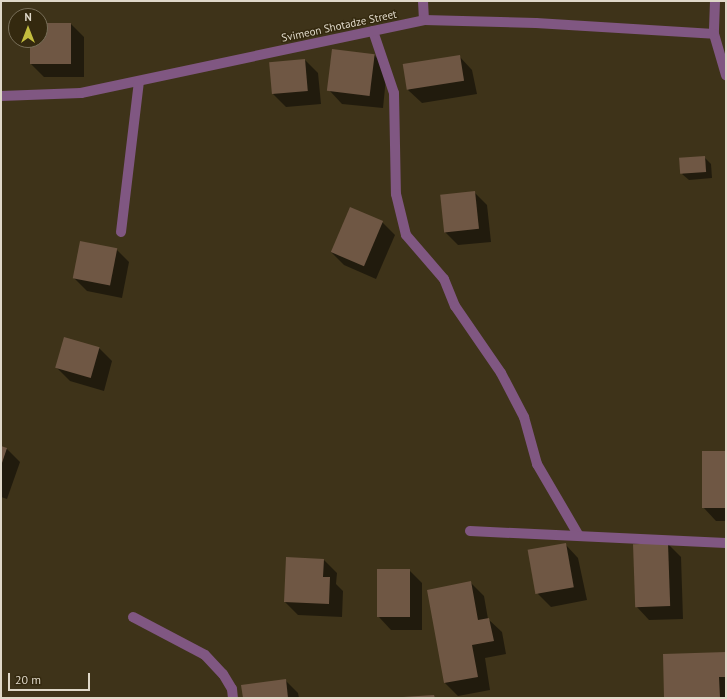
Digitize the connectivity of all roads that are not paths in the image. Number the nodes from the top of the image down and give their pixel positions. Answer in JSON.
{"nodes":[{"id":1,"x":423,"y":1,"type":"edge"},
{"id":2,"x":714,"y":1,"type":"edge"},
{"id":3,"x":424,"y":20,"type":"junction"},
{"id":4,"x":373,"y":31,"type":"junction"},
{"id":5,"x":714,"y":34,"type":"junction"},
{"id":6,"x":726,"y":75,"type":"edge"},
{"id":7,"x":139,"y":81,"type":"junction"},
{"id":8,"x":1,"y":96,"type":"edge"},
{"id":9,"x":121,"y":232,"type":"dead end"},
{"id":10,"x":470,"y":531,"type":"dead end"},
{"id":11,"x":579,"y":536,"type":"junction"},
{"id":12,"x":726,"y":543,"type":"edge"},
{"id":13,"x":133,"y":617,"type":"dead end"},
{"id":14,"x":233,"y":698,"type":"edge"}],
"edges":[{"from":1,"to":3,"type":"street"},
{"from":2,"to":5,"type":"street"},
{"from":3,"to":4,"type":"street","name":"Svimeon Shotadze Street"},
{"from":3,"to":5,"type":"street","name":"Svimeon Shotadze Street"},
{"from":4,"to":7,"type":"street","name":"Svimeon Shotadze Street"},
{"from":4,"to":11,"type":"street"},
{"from":5,"to":6,"type":"street"},
{"from":7,"to":8,"type":"street","name":"Svimeon Shotadze Street"},
{"from":7,"to":9,"type":"street"},
{"from":10,"to":11,"type":"street"},
{"from":11,"to":12,"type":"street"},
{"from":13,"to":14,"type":"street"}]}
